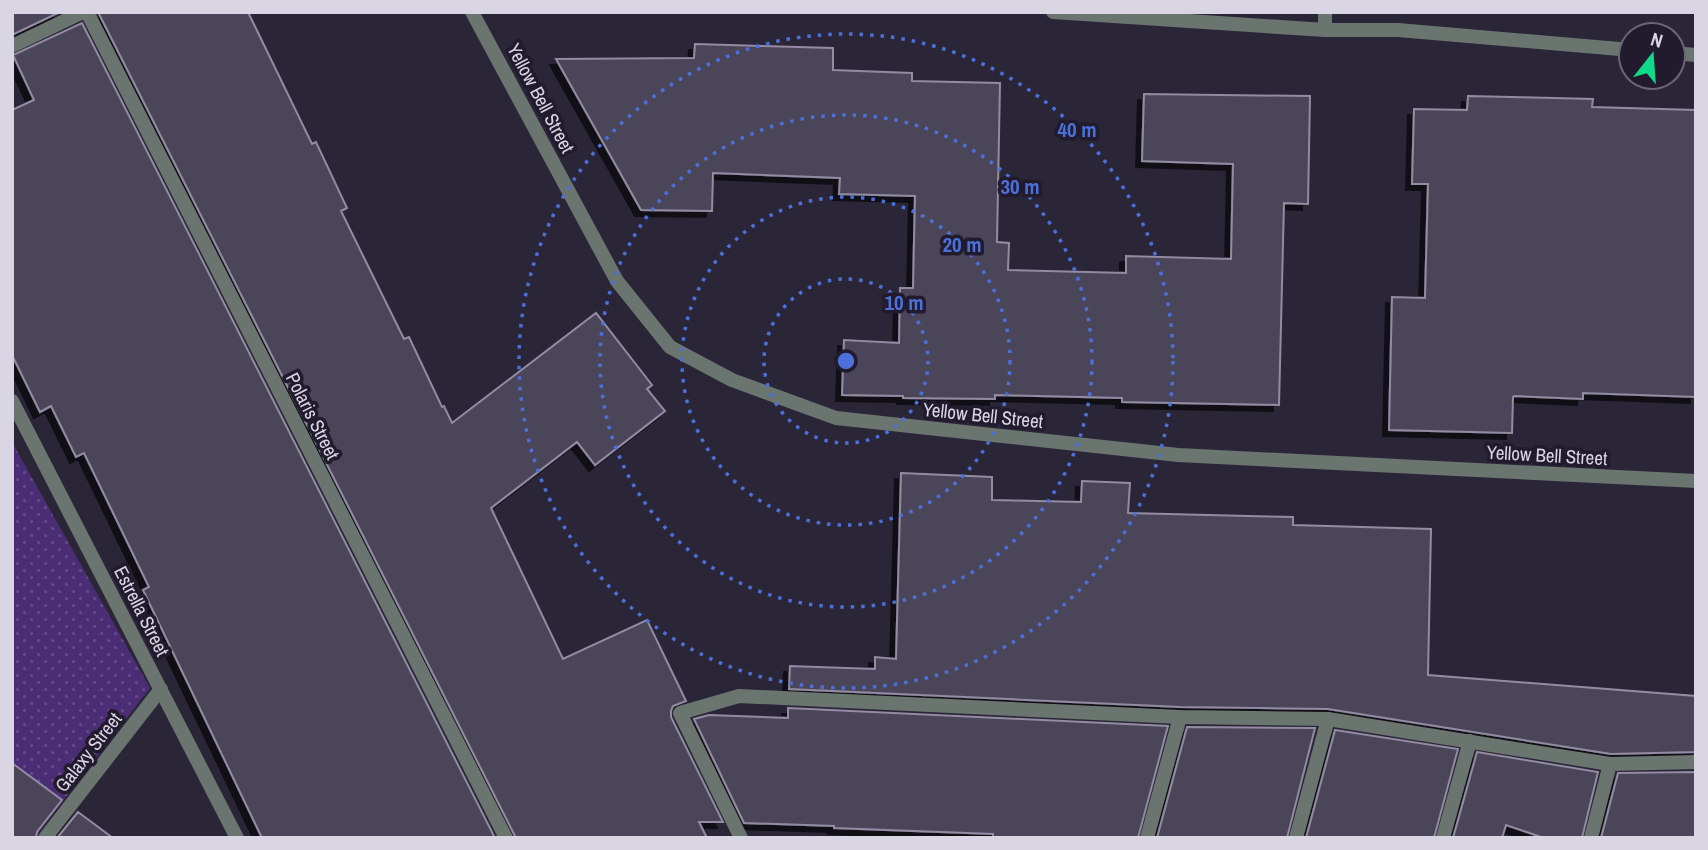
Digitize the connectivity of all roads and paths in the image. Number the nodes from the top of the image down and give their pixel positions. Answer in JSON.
{"nodes":[{"id":1,"x":85,"y":12,"type":"edge"},
{"id":2,"x":472,"y":12,"type":"edge"},
{"id":3,"x":1053,"y":12,"type":"edge"},
{"id":4,"x":1325,"y":12,"type":"edge"},
{"id":5,"x":1325,"y":30,"type":"junction"},
{"id":6,"x":12,"y":46,"type":"edge"},
{"id":7,"x":1617,"y":49,"type":"edge"},
{"id":8,"x":12,"y":401,"type":"edge"},
{"id":9,"x":1696,"y":481,"type":"edge"},
{"id":10,"x":161,"y":689,"type":"junction"},
{"id":11,"x":1180,"y":717,"type":"junction"},
{"id":12,"x":1328,"y":719,"type":"junction"},
{"id":13,"x":1470,"y":741,"type":"junction"},
{"id":14,"x":1696,"y":762,"type":"edge"},
{"id":15,"x":1611,"y":764,"type":"junction"},
{"id":16,"x":45,"y":838,"type":"edge"},
{"id":17,"x":237,"y":838,"type":"edge"},
{"id":18,"x":506,"y":838,"type":"edge"},
{"id":19,"x":741,"y":838,"type":"edge"},
{"id":20,"x":1147,"y":838,"type":"edge"},
{"id":21,"x":1296,"y":838,"type":"edge"},
{"id":22,"x":1443,"y":838,"type":"edge"},
{"id":23,"x":1591,"y":838,"type":"edge"}],
"edges":[{"from":1,"to":6,"type":"street"},
{"from":1,"to":18,"type":"street","name":"Polaris Street"},
{"from":2,"to":9,"type":"street","name":"Yellow Bell Street"},
{"from":3,"to":5,"type":"street"},
{"from":4,"to":5,"type":"street"},
{"from":5,"to":7,"type":"street"},
{"from":8,"to":10,"type":"street","name":"Estrella Street"},
{"from":10,"to":16,"type":"street","name":"Galaxy Street"},
{"from":10,"to":17,"type":"street","name":"Estrella Street"},
{"from":11,"to":12,"type":"street"},
{"from":11,"to":19,"type":"street"},
{"from":11,"to":20,"type":"street"},
{"from":12,"to":13,"type":"street"},
{"from":12,"to":21,"type":"street"},
{"from":13,"to":15,"type":"street"},
{"from":13,"to":22,"type":"street"},
{"from":14,"to":15,"type":"street"},
{"from":15,"to":23,"type":"street"}]}
